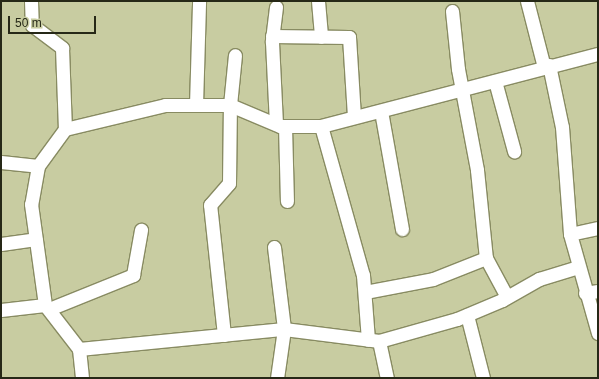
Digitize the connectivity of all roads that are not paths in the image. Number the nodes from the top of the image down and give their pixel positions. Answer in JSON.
{"nodes":[{"id":1,"x":31,"y":1,"type":"edge"},
{"id":2,"x":199,"y":1,"type":"edge"},
{"id":3,"x":318,"y":1,"type":"edge"},
{"id":4,"x":527,"y":1,"type":"edge"},
{"id":5,"x":276,"y":7,"type":"dead end"},
{"id":6,"x":452,"y":11,"type":"dead end"},
{"id":7,"x":272,"y":36,"type":"junction"},
{"id":8,"x":321,"y":37,"type":"junction"},
{"id":9,"x":598,"y":54,"type":"edge"},
{"id":10,"x":235,"y":55,"type":"dead end"},
{"id":11,"x":547,"y":66,"type":"junction"},
{"id":12,"x":495,"y":81,"type":"junction"},
{"id":13,"x":464,"y":90,"type":"junction"},
{"id":14,"x":196,"y":105,"type":"junction"},
{"id":15,"x":230,"y":105,"type":"junction"},
{"id":16,"x":381,"y":111,"type":"junction"},
{"id":17,"x":354,"y":118,"type":"junction"},
{"id":18,"x":281,"y":125,"type":"junction"},
{"id":19,"x":321,"y":126,"type":"junction"},
{"id":20,"x":65,"y":129,"type":"junction"},
{"id":21,"x":514,"y":151,"type":"dead end"},
{"id":22,"x":1,"y":162,"type":"edge"},
{"id":23,"x":38,"y":166,"type":"junction"},
{"id":24,"x":287,"y":201,"type":"dead end"},
{"id":25,"x":598,"y":228,"type":"edge"},
{"id":26,"x":402,"y":229,"type":"dead end"},
{"id":27,"x":141,"y":230,"type":"dead end"},
{"id":28,"x":570,"y":234,"type":"junction"},
{"id":29,"x":36,"y":239,"type":"junction"},
{"id":30,"x":1,"y":244,"type":"edge"},
{"id":31,"x":274,"y":247,"type":"dead end"},
{"id":32,"x":486,"y":258,"type":"junction"},
{"id":33,"x":578,"y":267,"type":"junction"},
{"id":34,"x":598,"y":291,"type":"edge"},
{"id":35,"x":364,"y":292,"type":"junction"},
{"id":36,"x":585,"y":293,"type":"junction"},
{"id":37,"x":507,"y":297,"type":"junction"},
{"id":38,"x":47,"y":307,"type":"junction"},
{"id":39,"x":1,"y":310,"type":"edge"},
{"id":40,"x":468,"y":315,"type":"junction"},
{"id":41,"x":284,"y":329,"type":"junction"},
{"id":42,"x":598,"y":333,"type":"edge"},
{"id":43,"x":224,"y":335,"type":"junction"},
{"id":44,"x":374,"y":341,"type":"junction"},
{"id":45,"x":79,"y":349,"type":"junction"},
{"id":46,"x":82,"y":378,"type":"edge"},
{"id":47,"x":277,"y":378,"type":"edge"},
{"id":48,"x":387,"y":378,"type":"edge"},
{"id":49,"x":483,"y":378,"type":"edge"}],
"edges":[{"from":1,"to":20,"type":"street"},
{"from":2,"to":14,"type":"street"},
{"from":3,"to":8,"type":"street"},
{"from":4,"to":11,"type":"street"},
{"from":5,"to":7,"type":"street"},
{"from":6,"to":13,"type":"street"},
{"from":7,"to":8,"type":"street"},
{"from":7,"to":18,"type":"street"},
{"from":8,"to":17,"type":"street"},
{"from":9,"to":11,"type":"street"},
{"from":10,"to":15,"type":"street"},
{"from":11,"to":12,"type":"street"},
{"from":11,"to":28,"type":"street"},
{"from":12,"to":13,"type":"street"},
{"from":12,"to":21,"type":"street"},
{"from":13,"to":16,"type":"street"},
{"from":13,"to":32,"type":"street"},
{"from":14,"to":15,"type":"street"},
{"from":14,"to":20,"type":"street"},
{"from":15,"to":18,"type":"street"},
{"from":15,"to":43,"type":"street"},
{"from":16,"to":17,"type":"street"},
{"from":16,"to":26,"type":"street"},
{"from":17,"to":19,"type":"street"},
{"from":18,"to":19,"type":"street"},
{"from":18,"to":24,"type":"street"},
{"from":19,"to":35,"type":"street"},
{"from":20,"to":23,"type":"street"},
{"from":22,"to":23,"type":"street"},
{"from":23,"to":29,"type":"street"},
{"from":25,"to":28,"type":"street"},
{"from":27,"to":38,"type":"street"},
{"from":28,"to":33,"type":"street"},
{"from":29,"to":30,"type":"street"},
{"from":29,"to":38,"type":"street"},
{"from":31,"to":41,"type":"street"},
{"from":32,"to":35,"type":"street"},
{"from":32,"to":37,"type":"street"},
{"from":33,"to":36,"type":"street"},
{"from":33,"to":37,"type":"street"},
{"from":34,"to":36,"type":"street"},
{"from":35,"to":44,"type":"street"},
{"from":36,"to":42,"type":"street"},
{"from":37,"to":40,"type":"street"},
{"from":38,"to":39,"type":"street"},
{"from":38,"to":45,"type":"street"},
{"from":40,"to":44,"type":"street"},
{"from":40,"to":49,"type":"street"},
{"from":41,"to":43,"type":"street"},
{"from":41,"to":44,"type":"street"},
{"from":41,"to":47,"type":"street"},
{"from":43,"to":45,"type":"street"},
{"from":44,"to":48,"type":"street"},
{"from":45,"to":46,"type":"street"}]}
